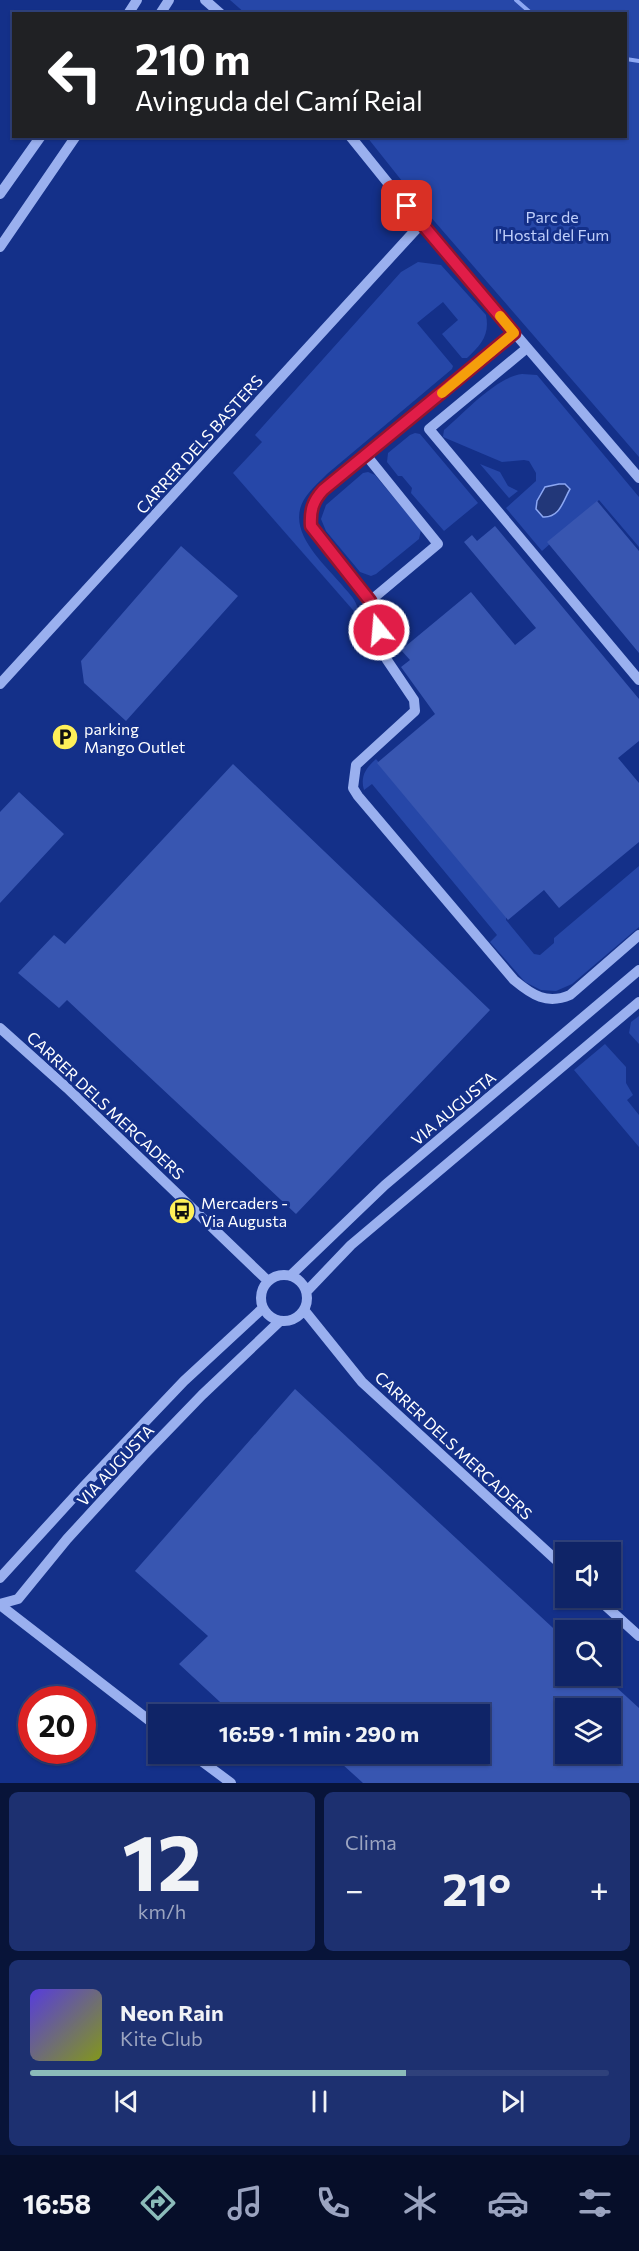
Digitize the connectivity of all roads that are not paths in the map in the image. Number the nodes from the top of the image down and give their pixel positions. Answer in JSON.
{"nodes":[{"id":1,"x":204,"y":0,"type":"edge"},
{"id":2,"x":219,"y":12,"type":"edge"},
{"id":3,"x":40,"y":138,"type":"edge"},
{"id":4,"x":75,"y":138,"type":"edge"},
{"id":5,"x":352,"y":138,"type":"edge"},
{"id":6,"x":0,"y":194,"type":"edge"},
{"id":7,"x":421,"y":224,"type":"junction"},
{"id":8,"x":0,"y":247,"type":"edge"},
{"id":9,"x":514,"y":333,"type":"junction"},
{"id":10,"x":527,"y":348,"type":"junction"},
{"id":11,"x":366,"y":455,"type":"junction"},
{"id":12,"x":639,"y":478,"type":"edge"},
{"id":13,"x":370,"y":601,"type":"junction"},
{"id":14,"x":639,"y":680,"type":"edge"},
{"id":15,"x":0,"y":684,"type":"edge"},
{"id":16,"x":639,"y":935,"type":"edge"},
{"id":17,"x":639,"y":970,"type":"edge"},
{"id":18,"x":639,"y":1002,"type":"edge"},
{"id":19,"x":0,"y":1028,"type":"edge"},
{"id":20,"x":291,"y":1275,"type":"junction"},
{"id":21,"x":268,"y":1281,"type":"junction"},
{"id":22,"x":307,"y":1291,"type":"junction"},
{"id":23,"x":263,"y":1308,"type":"junction"},
{"id":24,"x":304,"y":1310,"type":"junction"},
{"id":25,"x":280,"y":1321,"type":"junction"},
{"id":26,"x":555,"y":1559,"type":"edge"},
{"id":27,"x":0,"y":1578,"type":"edge"},
{"id":28,"x":0,"y":1605,"type":"edge"},
{"id":29,"x":608,"y":1608,"type":"edge"},
{"id":30,"x":639,"y":1636,"type":"edge"},
{"id":31,"x":148,"y":1719,"type":"edge"},
{"id":32,"x":205,"y":1764,"type":"edge"},
{"id":33,"x":231,"y":1783,"type":"edge"}],
"edges":[{"from":1,"to":2,"type":"street"},
{"from":3,"to":6,"type":"street"},
{"from":4,"to":8,"type":"street"},
{"from":5,"to":7,"type":"street"},
{"from":7,"to":9,"type":"street"},
{"from":7,"to":15,"type":"street","name":"CARRER DELS BASTERS"},
{"from":9,"to":10,"type":"street"},
{"from":9,"to":11,"type":"street"},
{"from":10,"to":12,"type":"street"},
{"from":10,"to":14,"type":"street"},
{"from":11,"to":13,"type":"street"},
{"from":11,"to":13,"type":"street"},
{"from":13,"to":16,"type":"street"},
{"from":17,"to":20,"type":"street","name":"VIA AUGUSTA"},
{"from":18,"to":22,"type":"street"},
{"from":19,"to":21,"type":"street","name":"CARRER DELS MERCADERS"},
{"from":20,"to":21,"type":"street"},
{"from":20,"to":22,"type":"street"},
{"from":21,"to":23,"type":"street"},
{"from":22,"to":24,"type":"street"},
{"from":23,"to":25,"type":"street"},
{"from":23,"to":27,"type":"street","name":"VIA AUGUSTA"},
{"from":24,"to":25,"type":"street"},
{"from":24,"to":26,"type":"street","name":"CARRER DELS MERCADERS"},
{"from":25,"to":28,"type":"street","name":"VIA AUGUSTA"},
{"from":28,"to":31,"type":"street"},
{"from":29,"to":30,"type":"street"},
{"from":32,"to":33,"type":"street"}]}
